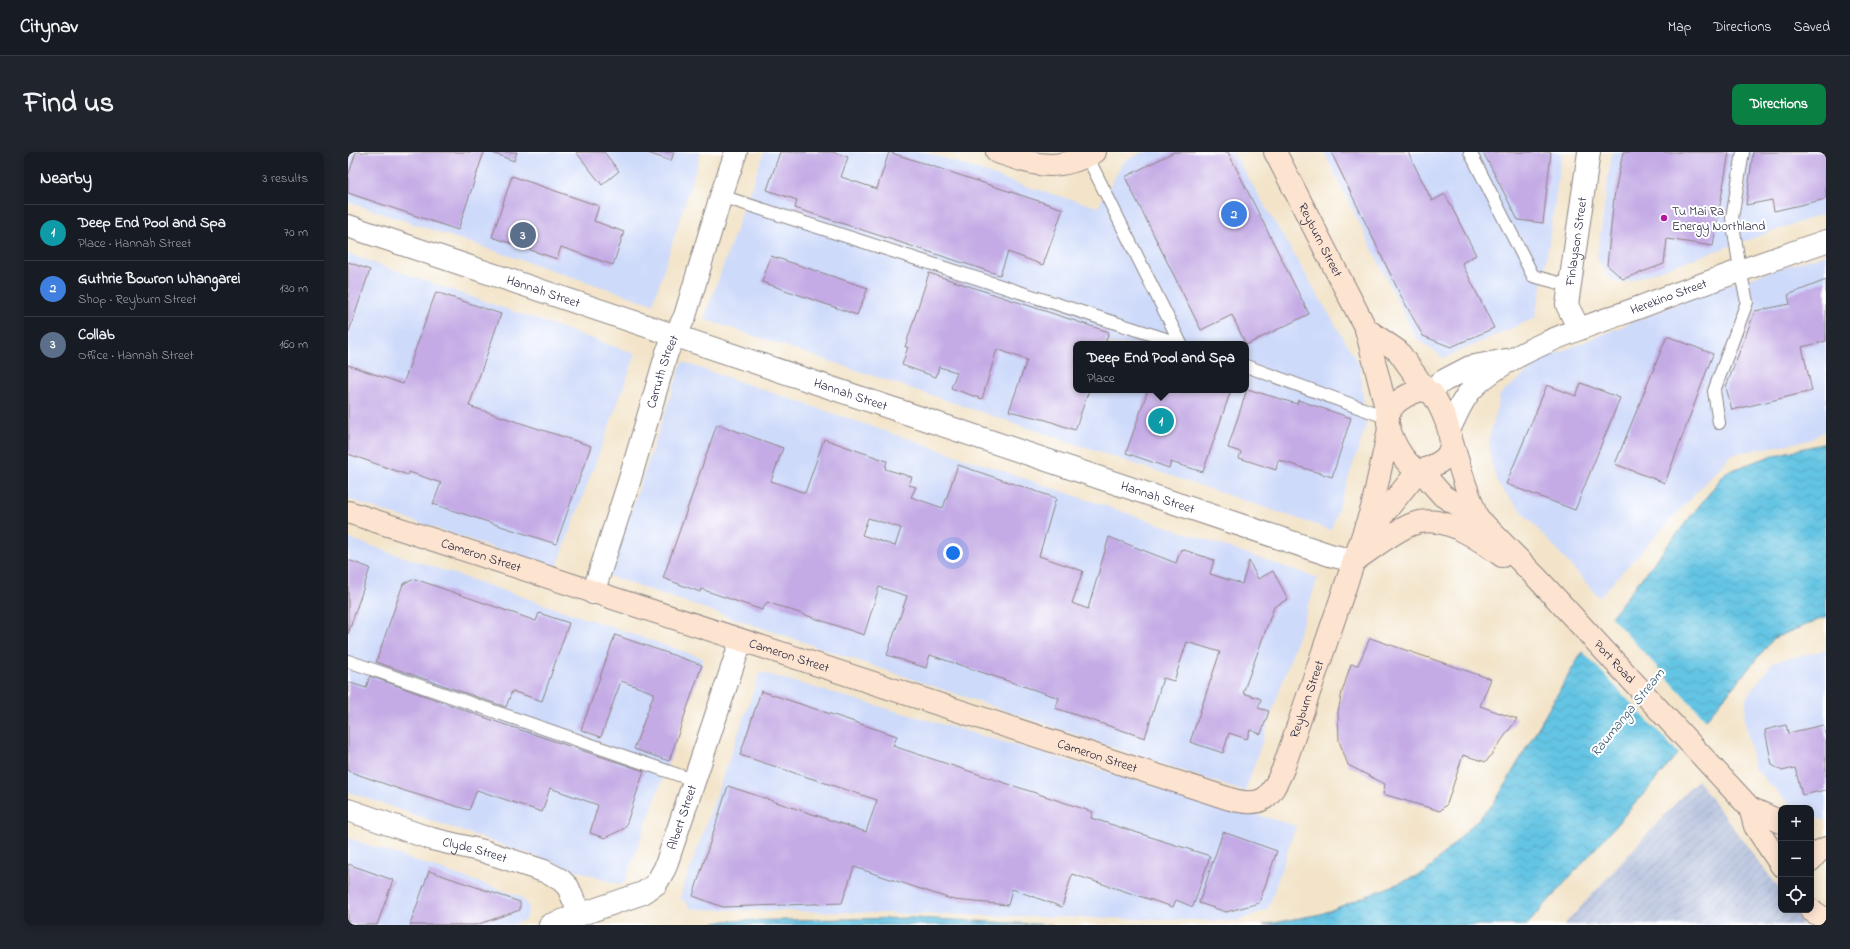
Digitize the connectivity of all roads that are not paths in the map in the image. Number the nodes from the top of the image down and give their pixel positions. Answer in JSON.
{"nodes":[{"id":1,"x":736,"y":152,"type":"edge"},
{"id":2,"x":997,"y":152,"type":"edge"},
{"id":3,"x":1275,"y":152,"type":"edge"},
{"id":4,"x":1470,"y":152,"type":"edge"},
{"id":5,"x":1589,"y":152,"type":"edge"},
{"id":6,"x":1743,"y":152,"type":"edge"},
{"id":7,"x":1091,"y":154,"type":"edge"},
{"id":8,"x":721,"y":196,"type":"junction"},
{"id":9,"x":348,"y":226,"type":"edge"},
{"id":10,"x":1826,"y":241,"type":"edge"},
{"id":11,"x":1740,"y":270,"type":"junction"},
{"id":12,"x":1570,"y":286,"type":"junction"},
{"id":13,"x":1366,"y":329,"type":"junction"},
{"id":14,"x":1578,"y":329,"type":"junction"},
{"id":15,"x":676,"y":335,"type":"junction"},
{"id":16,"x":1172,"y":341,"type":"edge"},
{"id":17,"x":1180,"y":341,"type":"edge"},
{"id":18,"x":1515,"y":358,"type":"junction"},
{"id":19,"x":1249,"y":367,"type":"edge"},
{"id":20,"x":1427,"y":390,"type":"junction"},
{"id":21,"x":1388,"y":421,"type":"junction"},
{"id":22,"x":1719,"y":423,"type":"dead end"},
{"id":23,"x":1449,"y":433,"type":"junction"},
{"id":24,"x":1420,"y":471,"type":"junction"},
{"id":25,"x":348,"y":512,"type":"edge"},
{"id":26,"x":1477,"y":516,"type":"junction"},
{"id":27,"x":1354,"y":561,"type":"junction"},
{"id":28,"x":1538,"y":579,"type":"junction"},
{"id":29,"x":592,"y":592,"type":"junction"},
{"id":30,"x":740,"y":641,"type":"junction"},
{"id":31,"x":348,"y":661,"type":"edge"},
{"id":32,"x":693,"y":780,"type":"junction"},
{"id":33,"x":1230,"y":799,"type":"joint"},
{"id":34,"x":1750,"y":808,"type":"junction"},
{"id":35,"x":348,"y":810,"type":"edge"},
{"id":36,"x":1778,"y":821,"type":"edge"},
{"id":37,"x":1814,"y":838,"type":"edge"},
{"id":38,"x":1826,"y":847,"type":"edge"},
{"id":39,"x":1814,"y":857,"type":"edge"},
{"id":40,"x":1778,"y":860,"type":"edge"},
{"id":41,"x":1814,"y":912,"type":"edge"},
{"id":42,"x":580,"y":915,"type":"junction"},
{"id":43,"x":1826,"y":920,"type":"edge"},
{"id":44,"x":550,"y":925,"type":"edge"}],
"edges":[{"from":1,"to":8,"type":"street","name":"Carruth Street"},
{"from":2,"to":7,"type":"street"},
{"from":3,"to":13,"type":"street","name":"Reyburn Street"},
{"from":4,"to":12,"type":"lane"},
{"from":5,"to":12,"type":"street","name":"Finlayson Street"},
{"from":6,"to":11,"type":"lane"},
{"from":7,"to":17,"type":"lane"},
{"from":8,"to":15,"type":"street","name":"Carruth Street"},
{"from":8,"to":16,"type":"lane"},
{"from":9,"to":15,"type":"street","name":"Hannah Street"},
{"from":10,"to":11,"type":"street","name":"Herekino Street"},
{"from":11,"to":14,"type":"street","name":"Herekino Street"},
{"from":11,"to":22,"type":"lane"},
{"from":12,"to":14,"type":"street","name":"Finlayson Street"},
{"from":13,"to":20,"type":"street","name":"Reyburn Street"},
{"from":13,"to":21,"type":"street","name":"Reyburn Street"},
{"from":14,"to":18,"type":"street","name":"Herekino Street"},
{"from":15,"to":27,"type":"street","name":"Hannah Street"},
{"from":15,"to":29,"type":"street","name":"Carruth Street"},
{"from":18,"to":20,"type":"street","name":"Herekino Street"},
{"from":18,"to":23,"type":"street","name":"Herekino Street"},
{"from":19,"to":21,"type":"lane"},
{"from":20,"to":21,"type":"street"},
{"from":20,"to":23,"type":"street"},
{"from":21,"to":24,"type":"street"},
{"from":21,"to":27,"type":"street","name":"Reyburn Street"},
{"from":23,"to":24,"type":"street"},
{"from":23,"to":26,"type":"street","name":"Port Road"},
{"from":24,"to":26,"type":"street","name":"Port Road"},
{"from":24,"to":27,"type":"street","name":"Reyburn Street"},
{"from":25,"to":29,"type":"street","name":"Cameron Street"},
{"from":26,"to":28,"type":"street","name":"Port Road"},
{"from":27,"to":28,"type":"street"},
{"from":27,"to":33,"type":"street","name":"Reyburn Street"},
{"from":28,"to":34,"type":"street","name":"Port Road"},
{"from":29,"to":30,"type":"street","name":"Cameron Street"},
{"from":30,"to":32,"type":"street","name":"Albert Street"},
{"from":30,"to":33,"type":"street","name":"Cameron Street"},
{"from":31,"to":32,"type":"lane"},
{"from":32,"to":42,"type":"street","name":"Albert Street"},
{"from":34,"to":36,"type":"street","name":"Port Road"},
{"from":34,"to":40,"type":"street","name":"Port Road"},
{"from":35,"to":42,"type":"street","name":"Clyde Street"},
{"from":37,"to":38,"type":"street"},
{"from":38,"to":39,"type":"street"},
{"from":41,"to":43,"type":"street"},
{"from":42,"to":44,"type":"street","name":"Albert Street"}]}
